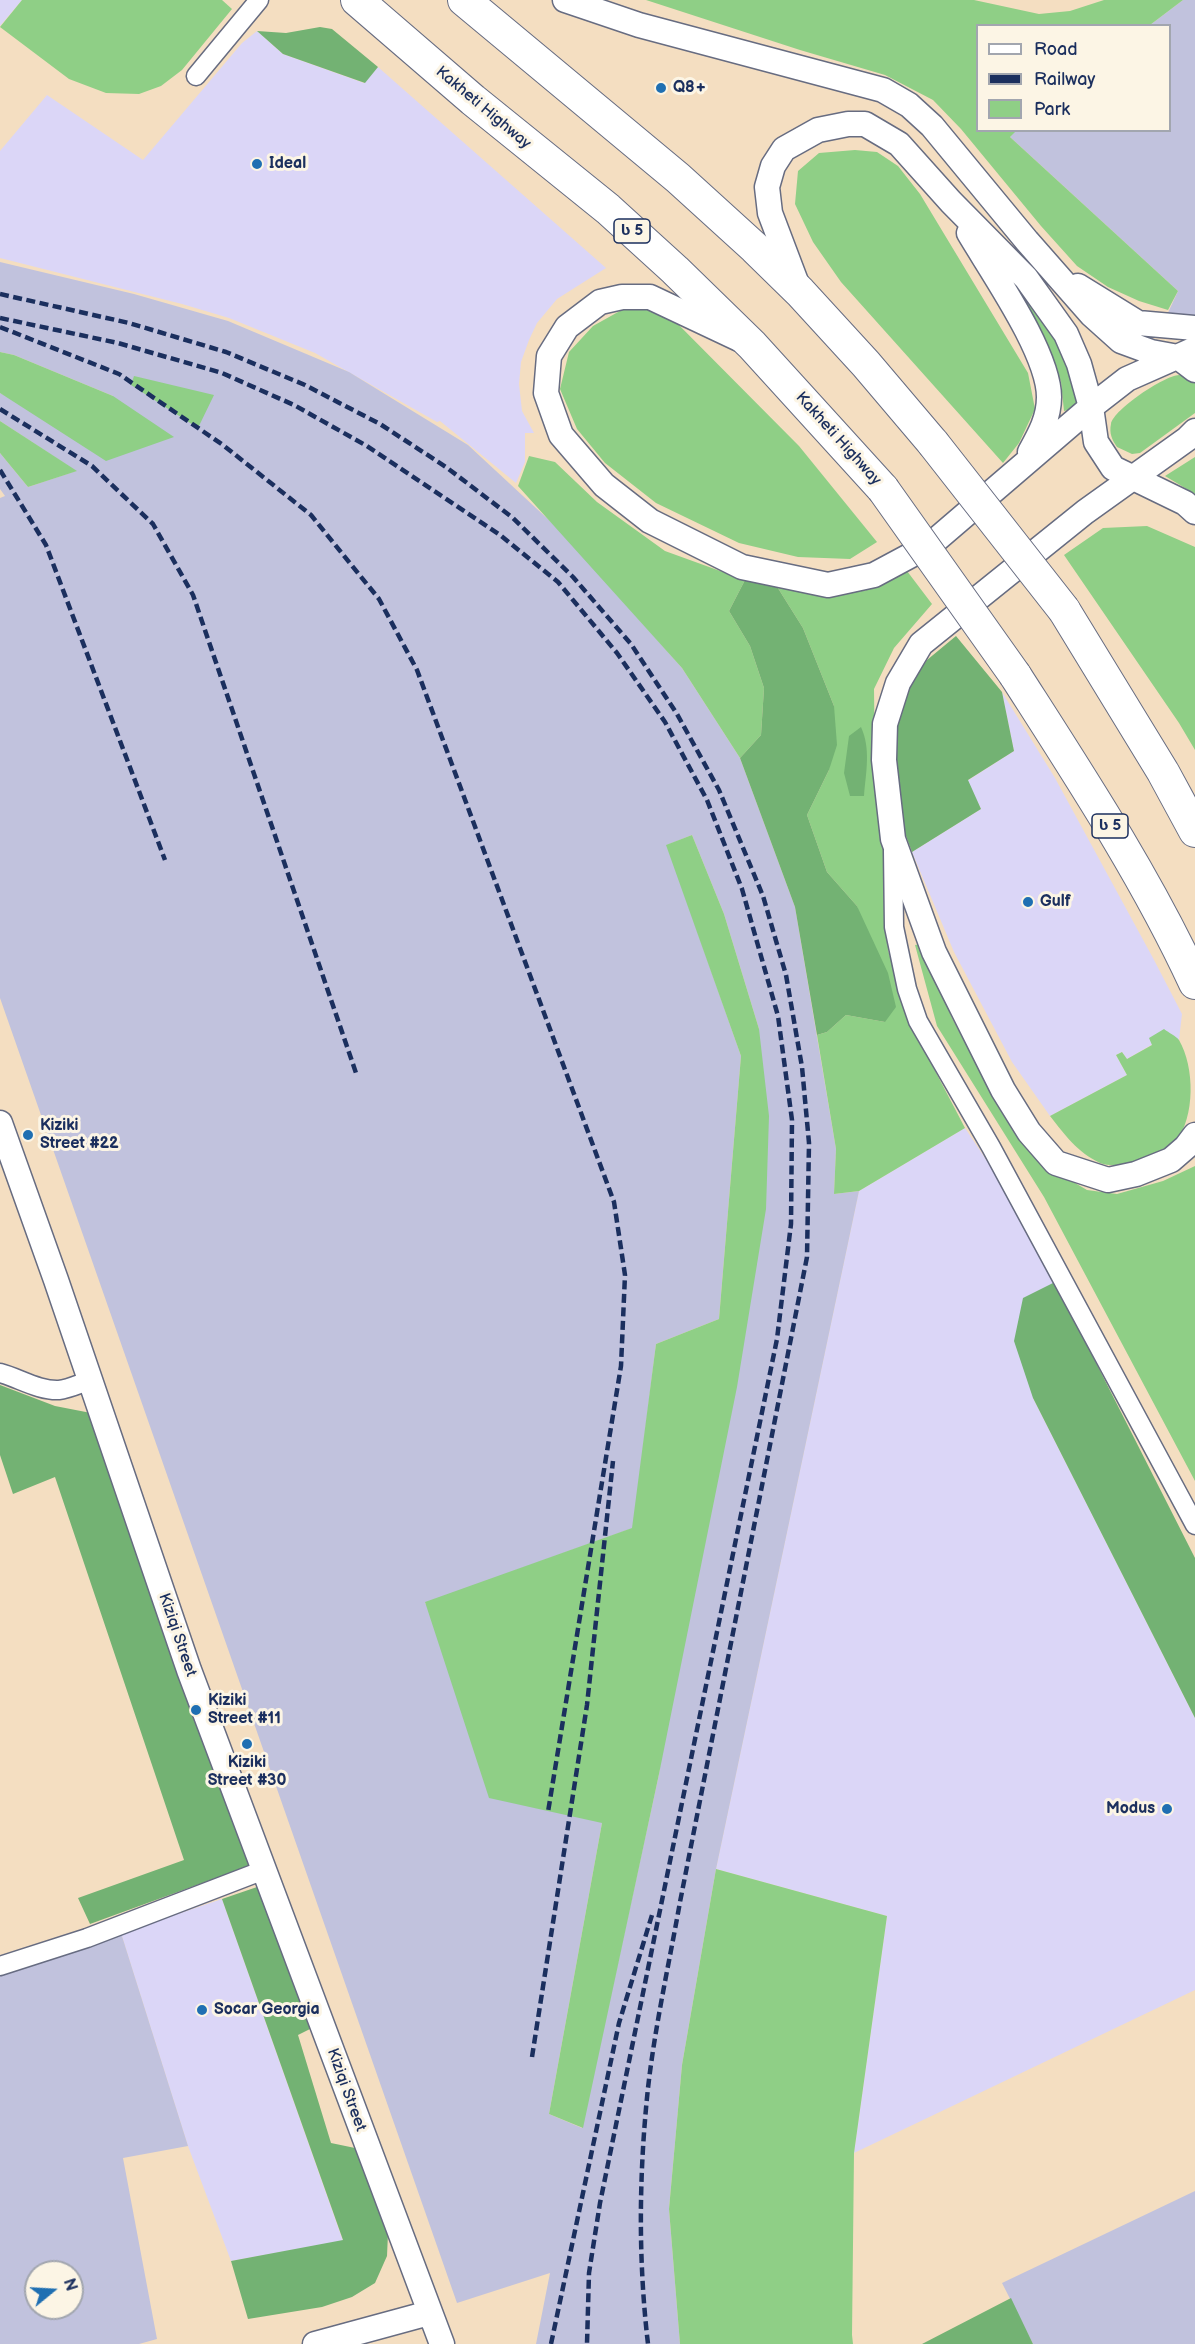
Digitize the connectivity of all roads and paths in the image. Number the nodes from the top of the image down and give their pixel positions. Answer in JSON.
{"nodes":[{"id":1,"x":259,"y":0,"type":"edge"},
{"id":2,"x":357,"y":0,"type":"edge"},
{"id":3,"x":464,"y":0,"type":"edge"},
{"id":4,"x":494,"y":0,"type":"edge"},
{"id":5,"x":565,"y":0,"type":"edge"},
{"id":6,"x":524,"y":48,"type":"junction"},
{"id":7,"x":196,"y":76,"type":"dead end"},
{"id":8,"x":951,"y":202,"type":"junction"},
{"id":9,"x":1044,"y":258,"type":"junction"},
{"id":10,"x":800,"y":292,"type":"junction"},
{"id":11,"x":1195,"y":328,"type":"edge"},
{"id":12,"x":752,"y":345,"type":"junction"},
{"id":13,"x":1189,"y":358,"type":"edge"},
{"id":14,"x":1091,"y":407,"type":"junction"},
{"id":15,"x":1195,"y":431,"type":"edge"},
{"id":16,"x":1023,"y":464,"type":"junction"},
{"id":17,"x":1133,"y":476,"type":"junction"},
{"id":18,"x":1195,"y":512,"type":"edge"},
{"id":19,"x":1195,"y":831,"type":"edge"},
{"id":20,"x":893,"y":840,"type":"junction"},
{"id":21,"x":1195,"y":982,"type":"edge"},
{"id":22,"x":0,"y":1123,"type":"edge"},
{"id":23,"x":1195,"y":1135,"type":"edge"},
{"id":24,"x":0,"y":1373,"type":"edge"},
{"id":25,"x":91,"y":1380,"type":"junction"},
{"id":26,"x":1195,"y":1525,"type":"edge"},
{"id":27,"x":264,"y":1870,"type":"junction"},
{"id":28,"x":0,"y":1966,"type":"edge"},
{"id":29,"x":429,"y":2313,"type":"junction"},
{"id":30,"x":315,"y":2344,"type":"edge"},
{"id":31,"x":442,"y":2344,"type":"edge"}],
"edges":[{"from":1,"to":7,"type":"street"},
{"from":2,"to":12,"type":"highway","name":"Kakheti Highway","number":"ს 5"},
{"from":3,"to":6,"type":"highway"},
{"from":4,"to":6,"type":"highway"},
{"from":5,"to":9,"type":"main road"},
{"from":6,"to":10,"type":"highway"},
{"from":8,"to":10,"type":"main road"},
{"from":8,"to":14,"type":"main road"},
{"from":8,"to":16,"type":"main road"},
{"from":9,"to":11,"type":"main road"},
{"from":9,"to":13,"type":"main road"},
{"from":10,"to":19,"type":"highway","bridge":true},
{"from":12,"to":16,"type":"main road"},
{"from":12,"to":21,"type":"highway","name":"Kakheti Highway","number":"ს 5","bridge":true},
{"from":13,"to":14,"type":"main road"},
{"from":14,"to":16,"type":"main road"},
{"from":14,"to":17,"type":"main road"},
{"from":15,"to":17,"type":"main road"},
{"from":17,"to":18,"type":"main road"},
{"from":17,"to":20,"type":"main road"},
{"from":20,"to":23,"type":"main road"},
{"from":20,"to":26,"type":"street"},
{"from":22,"to":25,"type":"main road","name":"Kiziqi Street"},
{"from":24,"to":25,"type":"street"},
{"from":25,"to":27,"type":"main road","name":"Kiziqi Street"},
{"from":27,"to":28,"type":"street"},
{"from":27,"to":29,"type":"main road","name":"Kiziqi Street"},
{"from":29,"to":30,"type":"main road"},
{"from":29,"to":31,"type":"main road","name":"Kiziqi Street"}]}
